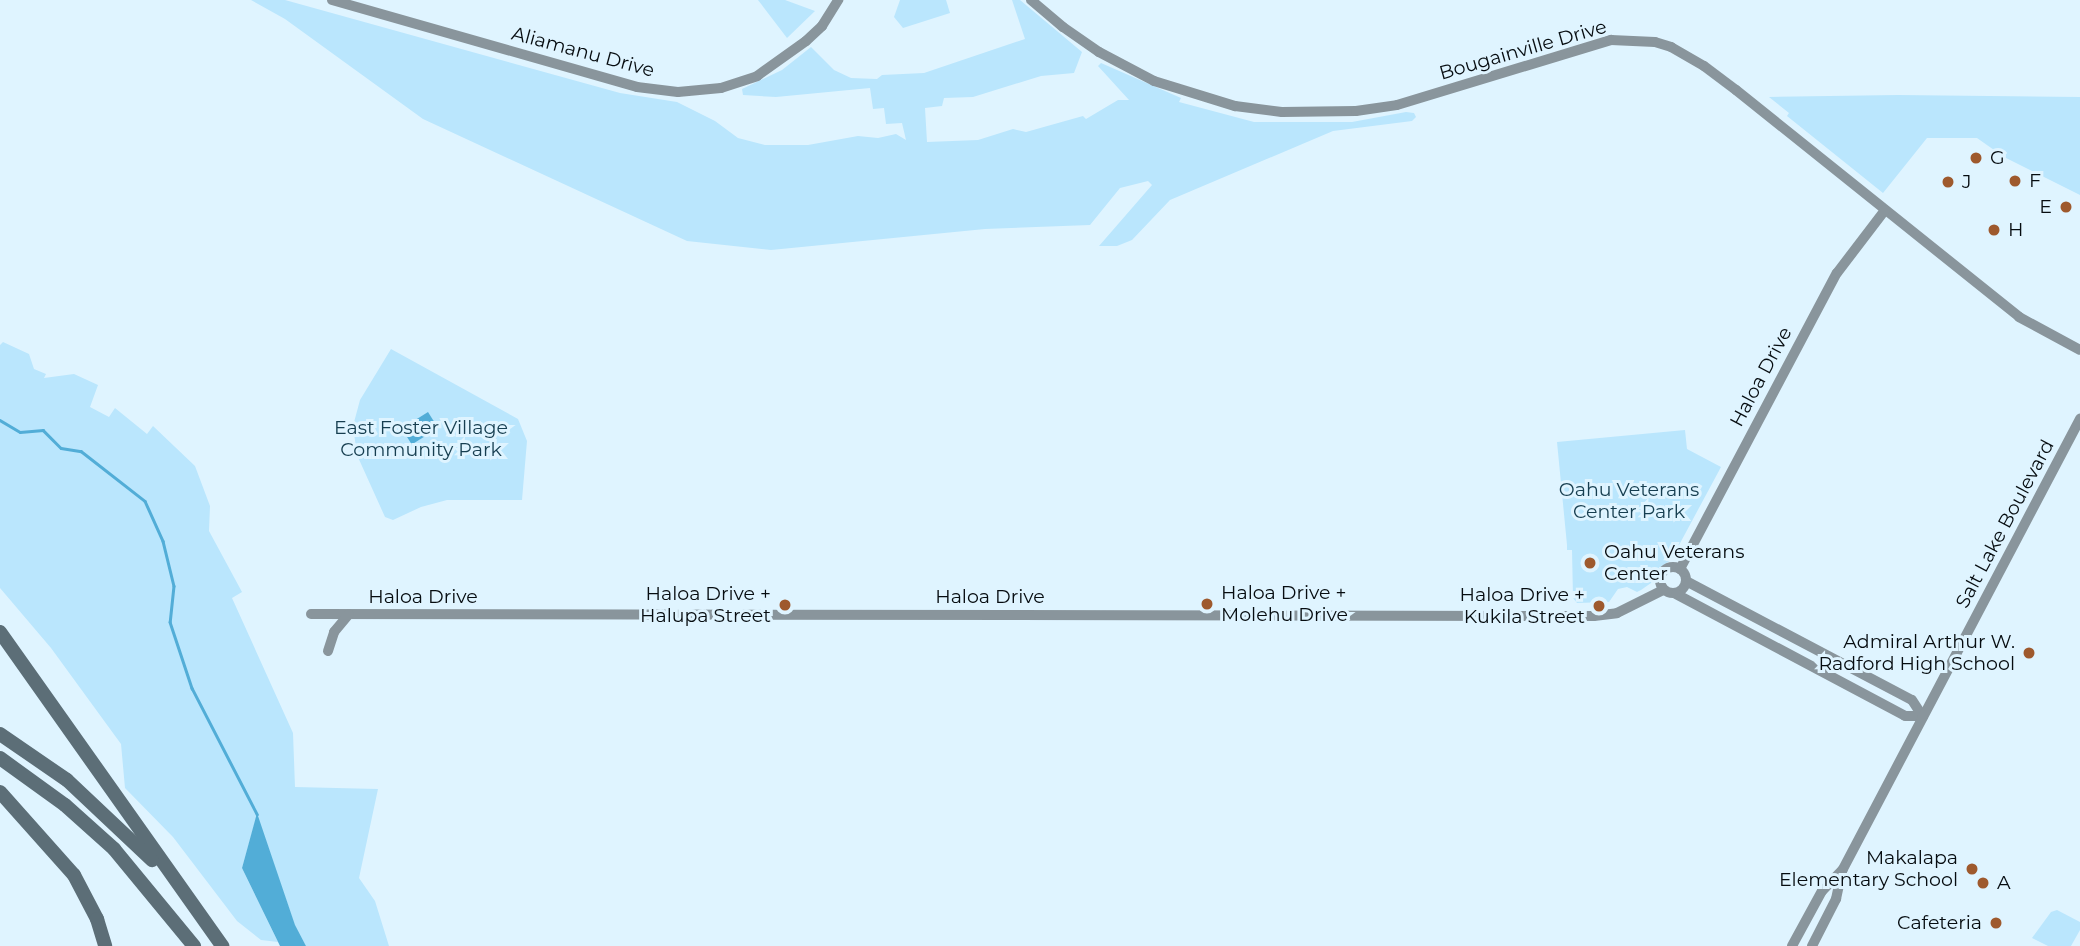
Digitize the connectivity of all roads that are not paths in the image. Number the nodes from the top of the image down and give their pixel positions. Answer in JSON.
{"nodes":[{"id":1,"x":332,"y":0,"type":"edge"},
{"id":2,"x":838,"y":0,"type":"edge"},
{"id":3,"x":1031,"y":0,"type":"edge"},
{"id":4,"x":1885,"y":210,"type":"junction"},
{"id":5,"x":2080,"y":350,"type":"edge"},
{"id":6,"x":2080,"y":419,"type":"edge"},
{"id":7,"x":1680,"y":569,"type":"junction"},
{"id":8,"x":1686,"y":581,"type":"junction"},
{"id":9,"x":1663,"y":590,"type":"junction"},
{"id":10,"x":1676,"y":594,"type":"junction"},
{"id":11,"x":311,"y":614,"type":"dead end"},
{"id":12,"x":349,"y":614,"type":"junction"},
{"id":13,"x":0,"y":632,"type":"edge"},
{"id":14,"x":328,"y":651,"type":"dead end"},
{"id":15,"x":1923,"y":716,"type":"junction"},
{"id":16,"x":0,"y":734,"type":"edge"},
{"id":17,"x":0,"y":758,"type":"edge"},
{"id":18,"x":0,"y":792,"type":"edge"},
{"id":19,"x":1843,"y":869,"type":"junction"},
{"id":20,"x":137,"y":874,"type":"junction"},
{"id":21,"x":106,"y":946,"type":"edge"},
{"id":22,"x":188,"y":946,"type":"edge"},
{"id":23,"x":194,"y":946,"type":"edge"},
{"id":24,"x":222,"y":946,"type":"edge"},
{"id":25,"x":1792,"y":946,"type":"edge"},
{"id":26,"x":1812,"y":946,"type":"edge"}],
"edges":[{"from":1,"to":2,"type":"street","name":"Aliamanu Drive"},
{"from":3,"to":4,"type":"street","name":"Bougainville Drive"},
{"from":4,"to":5,"type":"street","name":"Bougainville Drive"},
{"from":4,"to":7,"type":"street","name":"Haloa Drive"},
{"from":6,"to":15,"type":"street","name":"Salt Lake Boulevard"},
{"from":7,"to":8,"type":"street"},
{"from":7,"to":9,"type":"street"},
{"from":8,"to":10,"type":"street"},
{"from":8,"to":15,"type":"street"},
{"from":9,"to":10,"type":"street"},
{"from":9,"to":12,"type":"street","name":"Haloa Drive"},
{"from":10,"to":15,"type":"street"},
{"from":11,"to":12,"type":"street","name":"Haloa Drive"},
{"from":12,"to":14,"type":"street"},
{"from":13,"to":24,"type":"highway"},
{"from":15,"to":19,"type":"street","name":"Salt Lake Boulevard"},
{"from":16,"to":24,"type":"highway"},
{"from":17,"to":20,"type":"highway"},
{"from":18,"to":21,"type":"highway"},
{"from":19,"to":25,"type":"street","name":"Salt Lake Boulevard"},
{"from":19,"to":26,"type":"street","name":"Salt Lake Boulevard"},
{"from":20,"to":22,"type":"highway"},
{"from":20,"to":23,"type":"highway"}]}
